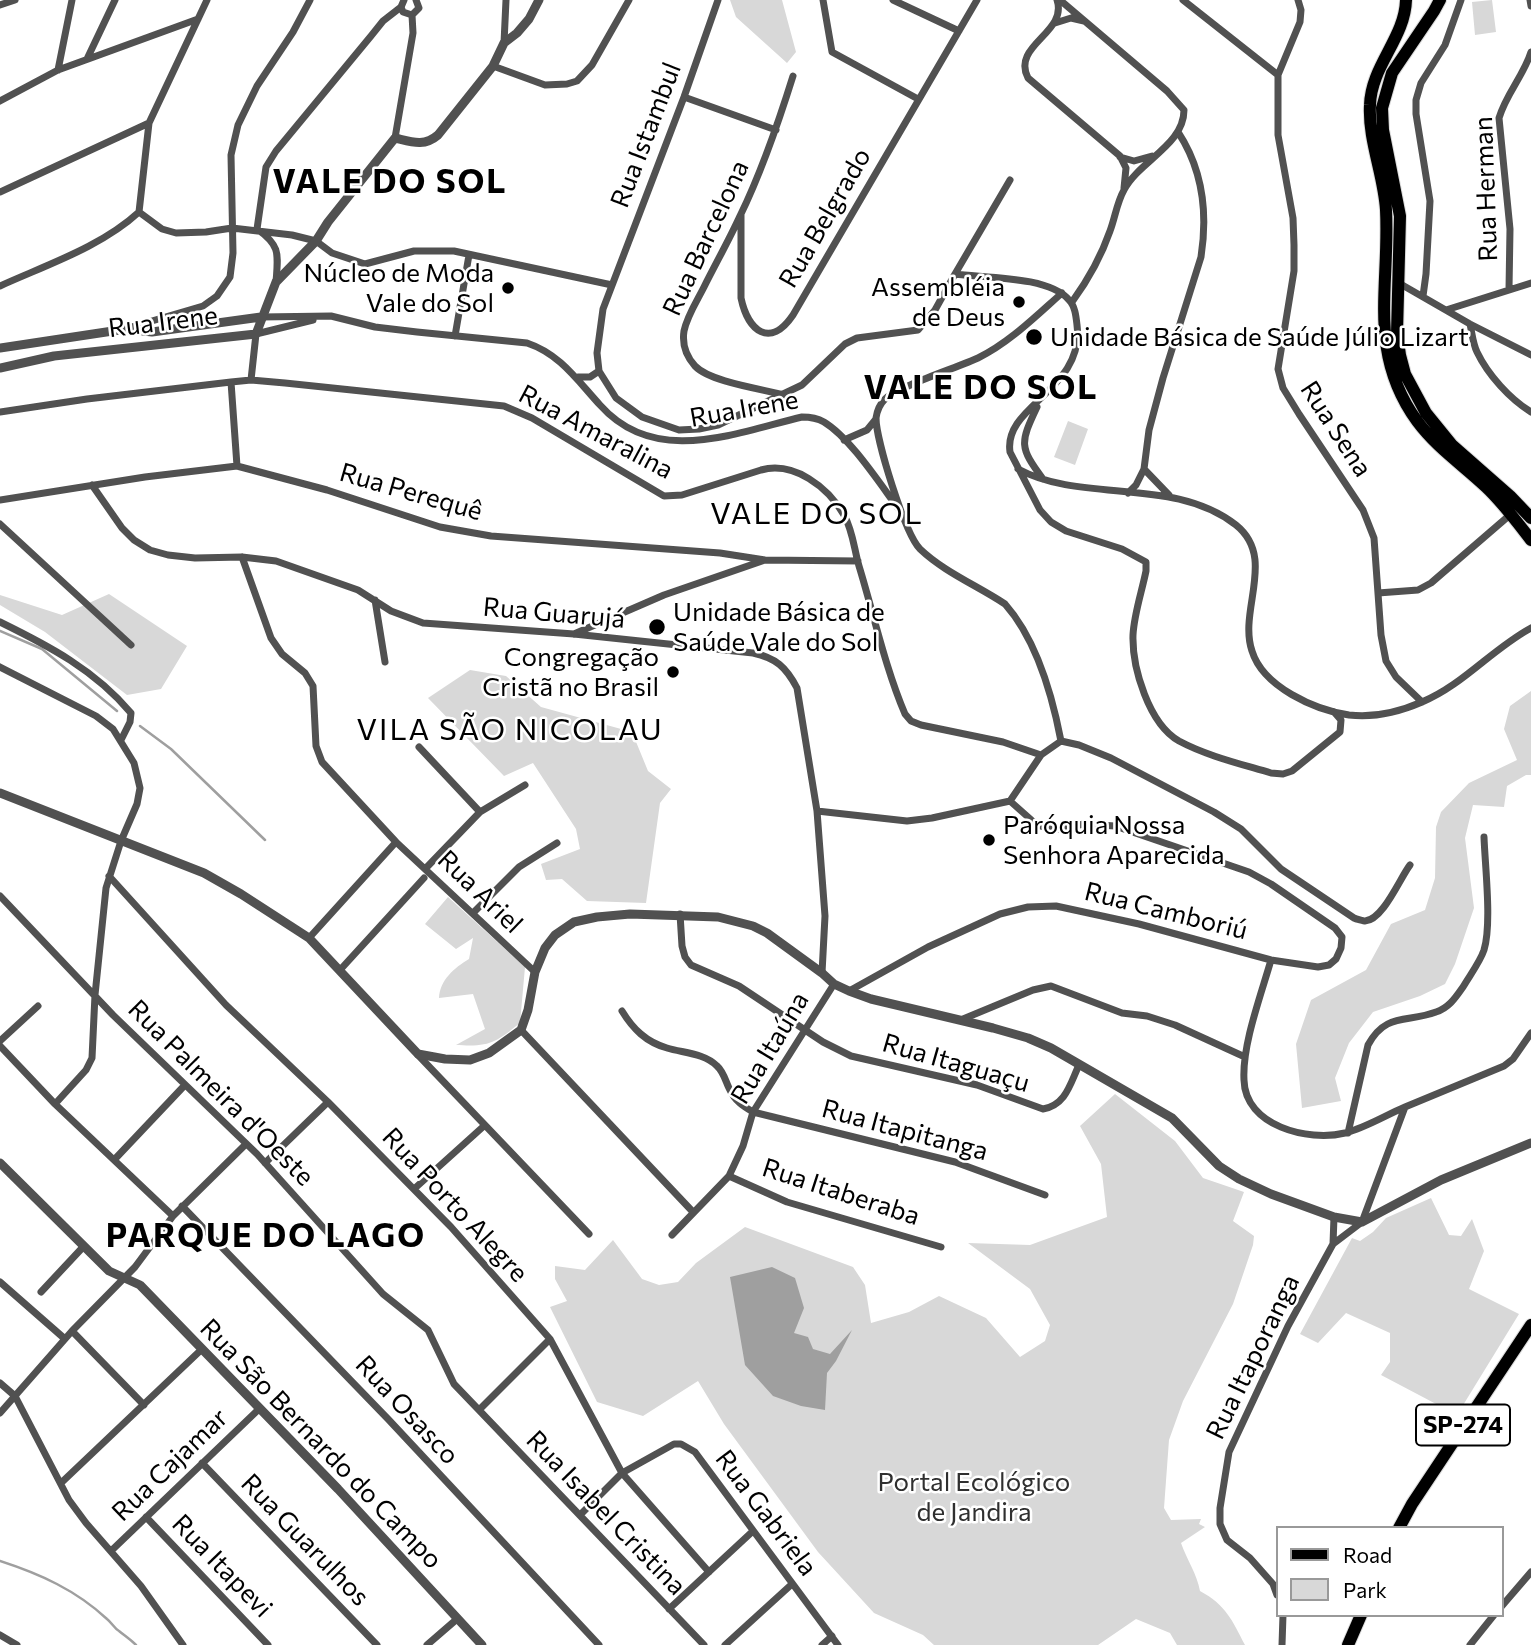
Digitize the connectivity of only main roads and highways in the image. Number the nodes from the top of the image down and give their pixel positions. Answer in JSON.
{"nodes":[{"id":1,"x":1406,"y":0,"type":"edge"},
{"id":2,"x":1440,"y":0,"type":"edge"},
{"id":3,"x":1531,"y":518,"type":"edge"},
{"id":4,"x":1531,"y":540,"type":"edge"},
{"id":5,"x":1531,"y":1325,"type":"edge"},
{"id":6,"x":1400,"y":1526,"type":"edge"},
{"id":7,"x":1360,"y":1617,"type":"edge"},
{"id":8,"x":1348,"y":1645,"type":"edge"}],
"edges":[{"from":1,"to":4,"type":"main road"},
{"from":2,"to":3,"type":"main road"},
{"from":5,"to":6,"type":"main road","number":"SP-274"},
{"from":7,"to":8,"type":"main road"}]}
